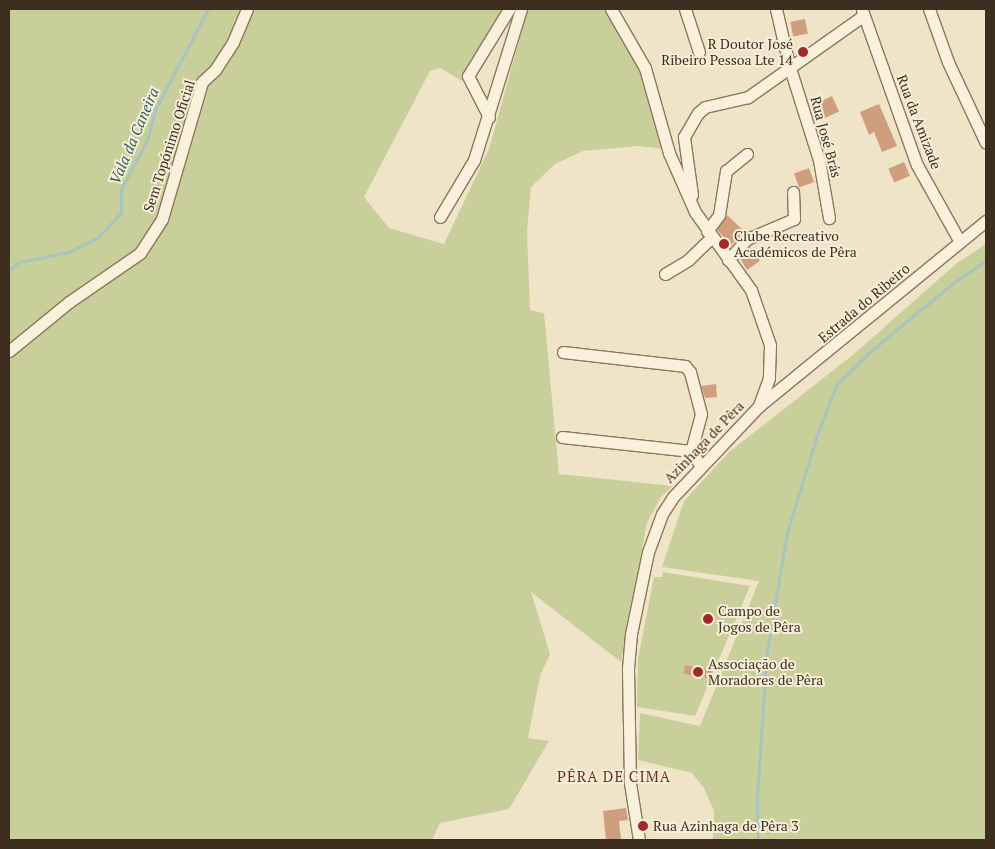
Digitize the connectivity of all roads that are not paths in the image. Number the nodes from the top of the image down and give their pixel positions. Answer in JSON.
{"nodes":[{"id":1,"x":247,"y":9,"type":"edge"},
{"id":2,"x":509,"y":9,"type":"edge"},
{"id":3,"x":520,"y":9,"type":"edge"},
{"id":4,"x":611,"y":9,"type":"edge"},
{"id":5,"x":685,"y":9,"type":"edge"},
{"id":6,"x":776,"y":9,"type":"edge"},
{"id":7,"x":929,"y":9,"type":"edge"},
{"id":8,"x":862,"y":12,"type":"edge"},
{"id":9,"x":699,"y":52,"type":"dead end"},
{"id":10,"x":789,"y":65,"type":"junction"},
{"id":11,"x":489,"y":118,"type":"junction"},
{"id":12,"x":986,"y":143,"type":"edge"},
{"id":13,"x":747,"y":154,"type":"dead end"},
{"id":14,"x":793,"y":192,"type":"dead end"},
{"id":15,"x":695,"y":212,"type":"junction"},
{"id":16,"x":440,"y":217,"type":"dead end"},
{"id":17,"x":829,"y":218,"type":"dead end"},
{"id":18,"x":986,"y":221,"type":"edge"},
{"id":19,"x":709,"y":235,"type":"junction"},
{"id":20,"x":960,"y":242,"type":"junction"},
{"id":21,"x":728,"y":260,"type":"junction"},
{"id":22,"x":665,"y":274,"type":"dead end"},
{"id":23,"x":9,"y":351,"type":"edge"},
{"id":24,"x":563,"y":352,"type":"dead end"},
{"id":25,"x":759,"y":406,"type":"junction"},
{"id":26,"x":562,"y":437,"type":"dead end"},
{"id":27,"x":690,"y":451,"type":"junction"},
{"id":28,"x":700,"y":465,"type":"junction"},
{"id":29,"x":639,"y":840,"type":"edge"}],
"edges":[{"from":1,"to":23,"type":"street","name":"Sem Topónimo Oficial"},
{"from":2,"to":11,"type":"street"},
{"from":3,"to":11,"type":"street"},
{"from":4,"to":15,"type":"street","name":"Azinhaga de Pêra"},
{"from":5,"to":9,"type":"street"},
{"from":6,"to":10,"type":"street","name":"Rua José Brás"},
{"from":7,"to":12,"type":"street"},
{"from":8,"to":10,"type":"street"},
{"from":8,"to":20,"type":"street","name":"Rua da Amizade"},
{"from":10,"to":15,"type":"street"},
{"from":10,"to":17,"type":"street","name":"Rua José Brás"},
{"from":11,"to":16,"type":"street"},
{"from":13,"to":19,"type":"street"},
{"from":14,"to":21,"type":"street"},
{"from":15,"to":19,"type":"street","name":"Azinhaga de Pêra"},
{"from":18,"to":20,"type":"street","name":"Estrada do Ribeiro"},
{"from":19,"to":21,"type":"street","name":"Azinhaga de Pêra"},
{"from":19,"to":22,"type":"street"},
{"from":20,"to":25,"type":"street","name":"Estrada do Ribeiro"},
{"from":21,"to":25,"type":"street","name":"Azinhaga de Pêra"},
{"from":24,"to":27,"type":"street"},
{"from":25,"to":28,"type":"street","name":"Azinhaga de Pêra"},
{"from":26,"to":27,"type":"street"},
{"from":27,"to":28,"type":"street"},
{"from":28,"to":29,"type":"street","name":"Azinhaga de Pêra"}]}
